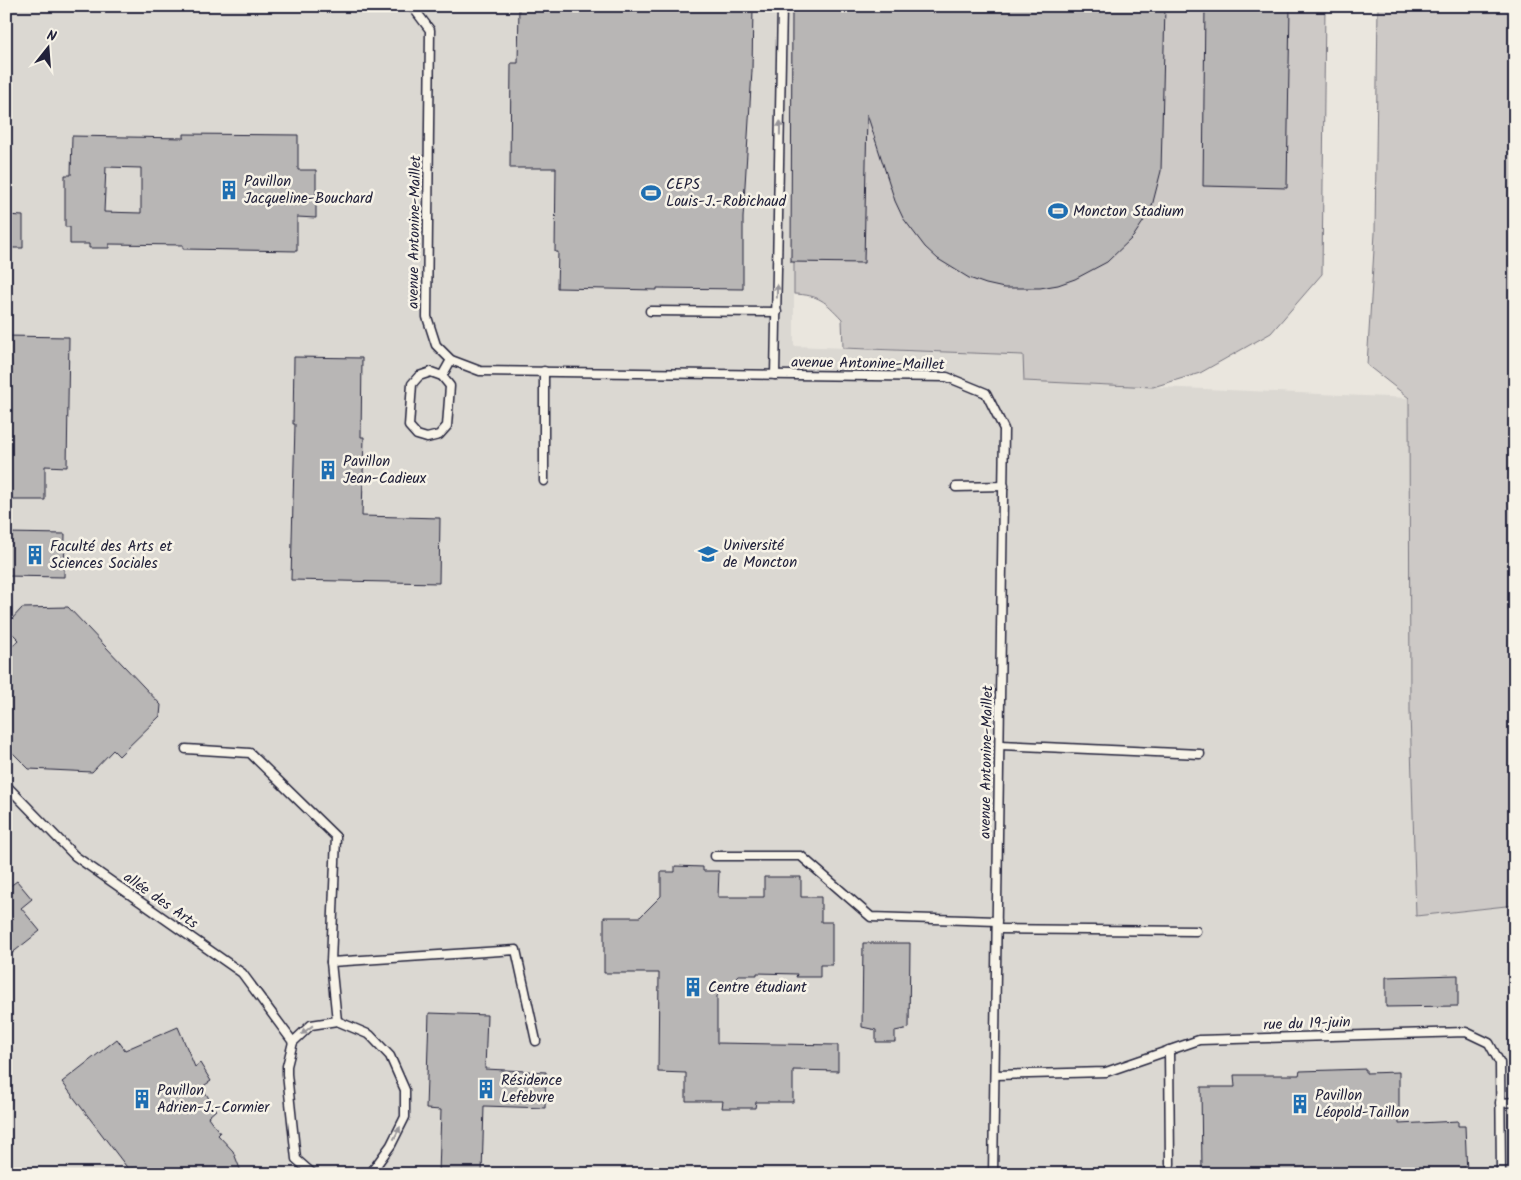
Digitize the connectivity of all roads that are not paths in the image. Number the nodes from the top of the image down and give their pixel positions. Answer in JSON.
{"nodes":[{"id":1,"x":412,"y":6,"type":"edge"},
{"id":2,"x":782,"y":6,"type":"edge"},
{"id":3,"x":650,"y":311,"type":"dead end"},
{"id":4,"x":777,"y":312,"type":"junction"},
{"id":5,"x":451,"y":360,"type":"junction"},
{"id":6,"x":544,"y":372,"type":"junction"},
{"id":7,"x":776,"y":375,"type":"junction"},
{"id":8,"x":442,"y":376,"type":"junction"},
{"id":9,"x":544,"y":481,"type":"dead end"},
{"id":10,"x":1004,"y":486,"type":"junction"},
{"id":11,"x":956,"y":487,"type":"dead end"},
{"id":12,"x":1000,"y":745,"type":"junction"},
{"id":13,"x":186,"y":749,"type":"dead end"},
{"id":14,"x":1200,"y":754,"type":"dead end"},
{"id":15,"x":6,"y":785,"type":"edge"},
{"id":16,"x":715,"y":856,"type":"dead end"},
{"id":17,"x":997,"y":925,"type":"junction"},
{"id":18,"x":1196,"y":931,"type":"dead end"},
{"id":19,"x":331,"y":962,"type":"junction"},
{"id":20,"x":337,"y":1021,"type":"junction"},
{"id":21,"x":536,"y":1041,"type":"dead end"},
{"id":22,"x":293,"y":1042,"type":"junction"},
{"id":23,"x":1169,"y":1050,"type":"junction"},
{"id":24,"x":995,"y":1075,"type":"junction"},
{"id":25,"x":1515,"y":1102,"type":"edge"},
{"id":26,"x":1500,"y":1103,"type":"junction"},
{"id":27,"x":1170,"y":1164,"type":"dead end"},
{"id":28,"x":313,"y":1174,"type":"edge"},
{"id":29,"x":370,"y":1174,"type":"edge"},
{"id":30,"x":993,"y":1174,"type":"edge"},
{"id":31,"x":1501,"y":1174,"type":"edge"}],
"edges":[{"from":1,"to":5,"type":"lane","name":"avenue Antonine-Maillet"},
{"from":4,"to":2,"type":"lane","one_way":true},
{"from":3,"to":4,"type":"lane"},
{"from":4,"to":7,"type":"lane"},
{"from":5,"to":6,"type":"lane","name":"avenue Antonine-Maillet"},
{"from":5,"to":8,"type":"lane"},
{"from":6,"to":7,"type":"lane","name":"avenue Antonine-Maillet"},
{"from":6,"to":9,"type":"lane"},
{"from":7,"to":10,"type":"lane","name":"avenue Antonine-Maillet"},
{"from":8,"to":8,"type":"lane"},
{"from":10,"to":11,"type":"lane"},
{"from":10,"to":12,"type":"lane","name":"avenue Antonine-Maillet"},
{"from":12,"to":14,"type":"lane"},
{"from":12,"to":17,"type":"lane","name":"avenue Antonine-Maillet"},
{"from":13,"to":19,"type":"lane"},
{"from":15,"to":22,"type":"lane","name":"allée des Arts"},
{"from":16,"to":17,"type":"lane"},
{"from":17,"to":18,"type":"lane"},
{"from":17,"to":24,"type":"lane","name":"avenue Antonine-Maillet"},
{"from":19,"to":20,"type":"lane"},
{"from":19,"to":21,"type":"lane"},
{"from":20,"to":22,"type":"lane","one_way":true},
{"from":29,"to":20,"type":"lane","one_way":true},
{"from":22,"to":28,"type":"lane"},
{"from":23,"to":24,"type":"lane","name":"rue du 19-juin"},
{"from":23,"to":26,"type":"lane","name":"rue du 19-juin"},
{"from":23,"to":27,"type":"lane"},
{"from":24,"to":30,"type":"lane","name":"avenue Antonine-Maillet"},
{"from":25,"to":26,"type":"lane"},
{"from":26,"to":31,"type":"lane","name":"rue du 19-juin"}]}
